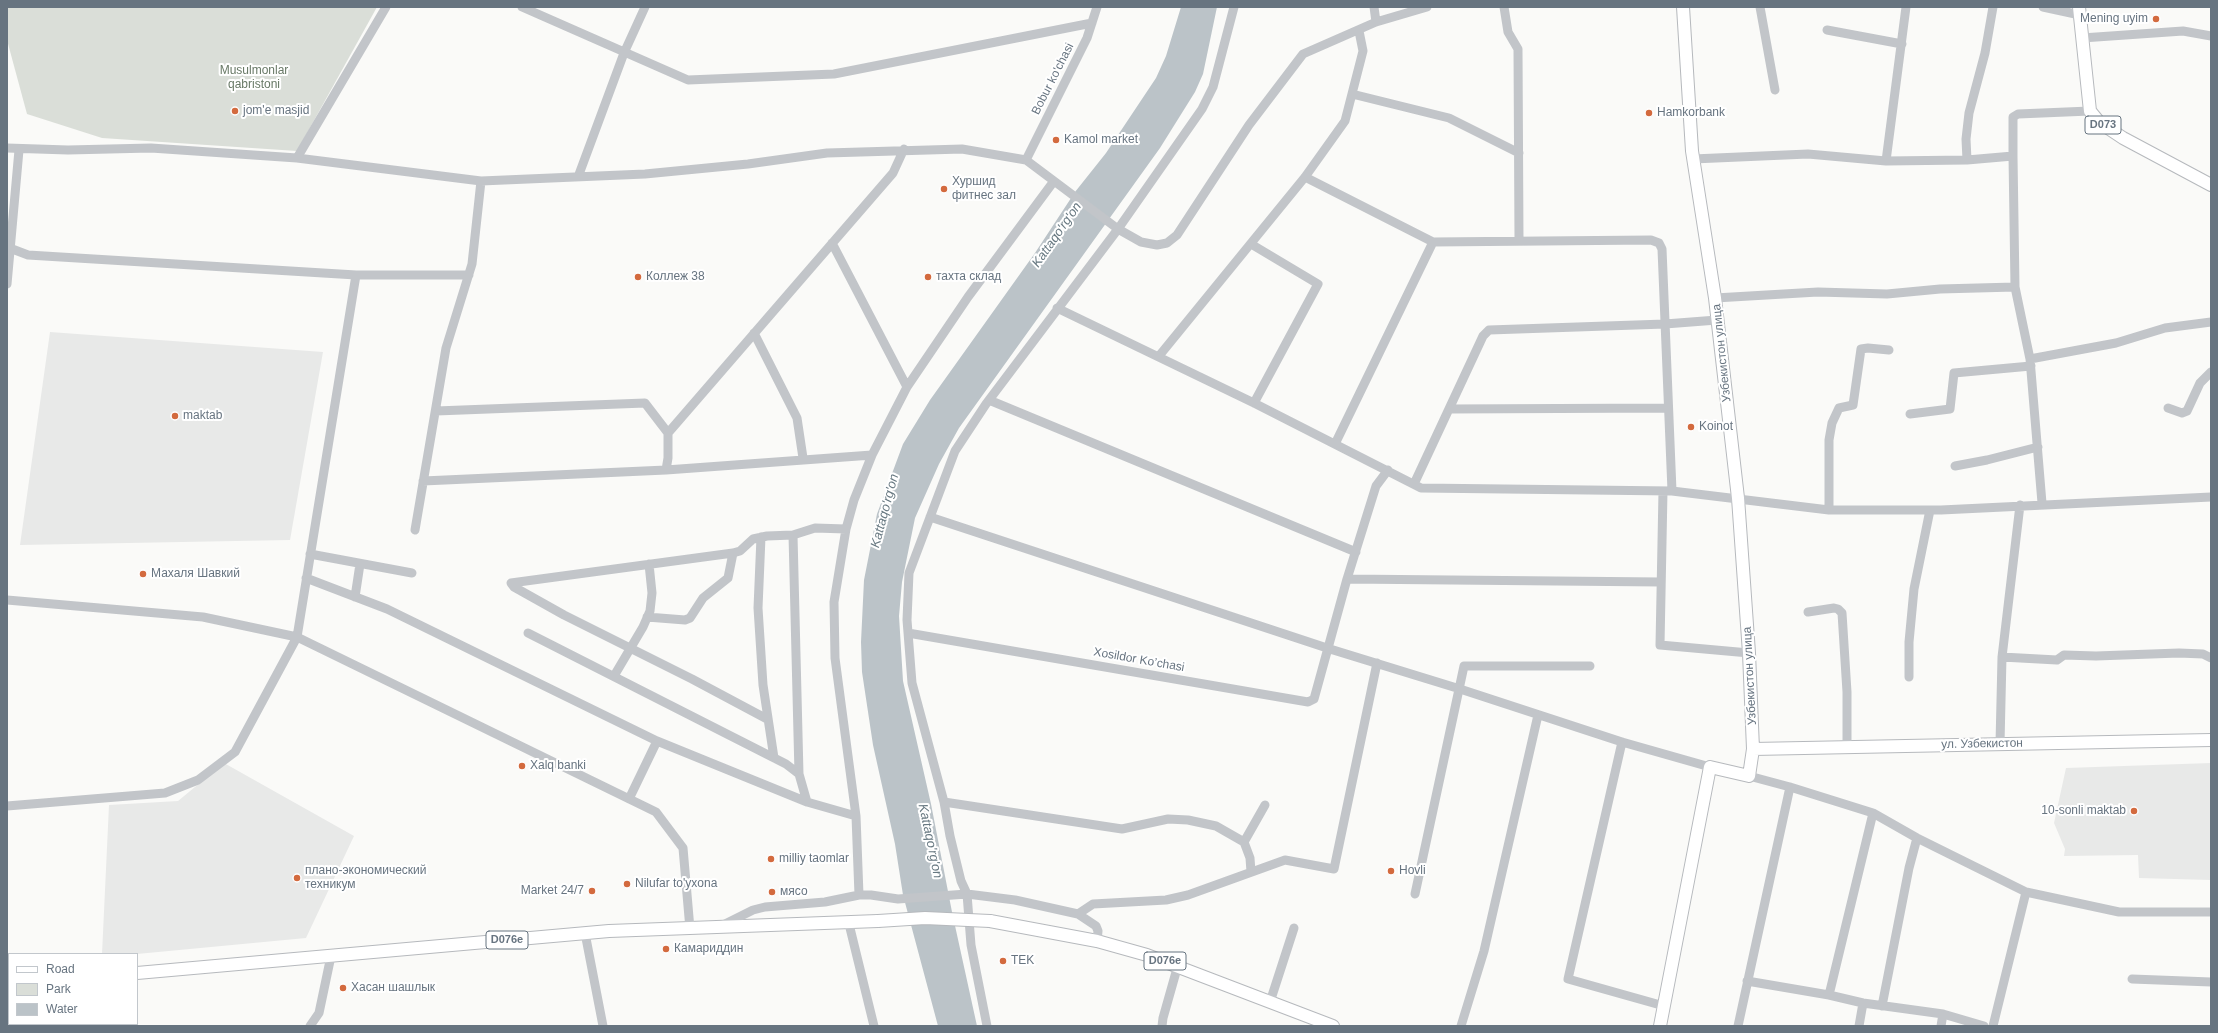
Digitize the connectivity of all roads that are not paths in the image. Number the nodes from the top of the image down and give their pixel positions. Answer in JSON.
{"nodes":[{"id":1,"x":386,"y":7,"type":"edge"},
{"id":2,"x":522,"y":7,"type":"edge"},
{"id":3,"x":645,"y":7,"type":"edge"},
{"id":4,"x":1098,"y":7,"type":"edge"},
{"id":5,"x":1234,"y":7,"type":"edge"},
{"id":6,"x":1374,"y":7,"type":"edge"},
{"id":7,"x":1427,"y":7,"type":"edge"},
{"id":8,"x":1504,"y":7,"type":"edge"},
{"id":9,"x":1683,"y":7,"type":"edge"},
{"id":10,"x":1760,"y":7,"type":"edge"},
{"id":11,"x":1906,"y":7,"type":"edge"},
{"id":12,"x":1993,"y":7,"type":"edge"},
{"id":13,"x":2043,"y":7,"type":"edge"},
{"id":14,"x":2080,"y":11,"type":"edge"},
{"id":15,"x":1376,"y":22,"type":"junction"},
{"id":16,"x":1092,"y":23,"type":"junction"},
{"id":17,"x":1359,"y":30,"type":"junction"},
{"id":18,"x":1827,"y":30,"type":"dead end"},
{"id":19,"x":2211,"y":36,"type":"edge"},
{"id":20,"x":2082,"y":38,"type":"junction"},
{"id":21,"x":1902,"y":44,"type":"junction"},
{"id":22,"x":624,"y":53,"type":"junction"},
{"id":23,"x":1775,"y":90,"type":"dead end"},
{"id":24,"x":1352,"y":94,"type":"junction"},
{"id":25,"x":2090,"y":110,"type":"junction"},
{"id":26,"x":7,"y":148,"type":"edge"},
{"id":27,"x":904,"y":149,"type":"junction"},
{"id":28,"x":19,"y":150,"type":"junction"},
{"id":29,"x":1519,"y":153,"type":"junction"},
{"id":30,"x":2013,"y":156,"type":"junction"},
{"id":31,"x":297,"y":158,"type":"junction"},
{"id":32,"x":1693,"y":159,"type":"junction"},
{"id":33,"x":1026,"y":160,"type":"junction"},
{"id":34,"x":1967,"y":160,"type":"junction"},
{"id":35,"x":1886,"y":161,"type":"junction"},
{"id":36,"x":578,"y":177,"type":"junction"},
{"id":37,"x":1305,"y":177,"type":"junction"},
{"id":38,"x":481,"y":181,"type":"junction"},
{"id":39,"x":1054,"y":181,"type":"junction"},
{"id":40,"x":2211,"y":185,"type":"edge"},
{"id":41,"x":1115,"y":227,"type":"junction"},
{"id":42,"x":1520,"y":240,"type":"junction"},
{"id":43,"x":1433,"y":242,"type":"junction"},
{"id":44,"x":832,"y":243,"type":"junction"},
{"id":45,"x":1251,"y":244,"type":"junction"},
{"id":46,"x":9,"y":247,"type":"edge"},
{"id":47,"x":356,"y":275,"type":"junction"},
{"id":48,"x":469,"y":275,"type":"junction"},
{"id":49,"x":7,"y":284,"type":"edge"},
{"id":50,"x":2015,"y":287,"type":"junction"},
{"id":51,"x":1715,"y":298,"type":"junction"},
{"id":52,"x":1057,"y":308,"type":"junction"},
{"id":53,"x":1717,"y":320,"type":"junction"},
{"id":54,"x":2211,"y":322,"type":"edge"},
{"id":55,"x":1665,"y":324,"type":"junction"},
{"id":56,"x":754,"y":333,"type":"junction"},
{"id":57,"x":1888,"y":350,"type":"dead end"},
{"id":58,"x":1159,"y":356,"type":"junction"},
{"id":59,"x":2030,"y":362,"type":"junction"},
{"id":60,"x":2211,"y":372,"type":"edge"},
{"id":61,"x":907,"y":387,"type":"junction"},
{"id":62,"x":990,"y":400,"type":"junction"},
{"id":63,"x":1254,"y":403,"type":"junction"},
{"id":64,"x":1668,"y":408,"type":"junction"},
{"id":65,"x":2168,"y":408,"type":"dead end"},
{"id":66,"x":1449,"y":409,"type":"junction"},
{"id":67,"x":436,"y":411,"type":"junction"},
{"id":68,"x":1910,"y":414,"type":"dead end"},
{"id":69,"x":668,"y":433,"type":"junction"},
{"id":70,"x":1335,"y":444,"type":"junction"},
{"id":71,"x":2038,"y":447,"type":"junction"},
{"id":72,"x":872,"y":455,"type":"junction"},
{"id":73,"x":804,"y":458,"type":"junction"},
{"id":74,"x":1955,"y":466,"type":"dead end"},
{"id":75,"x":666,"y":470,"type":"junction"},
{"id":76,"x":1388,"y":470,"type":"junction"},
{"id":77,"x":423,"y":481,"type":"junction"},
{"id":78,"x":1414,"y":484,"type":"junction"},
{"id":79,"x":1668,"y":491,"type":"junction"},
{"id":80,"x":2211,"y":497,"type":"edge"},
{"id":81,"x":1738,"y":498,"type":"junction"},
{"id":82,"x":2042,"y":503,"type":"junction"},
{"id":83,"x":2020,"y":505,"type":"junction"},
{"id":84,"x":1829,"y":510,"type":"junction"},
{"id":85,"x":1930,"y":510,"type":"junction"},
{"id":86,"x":930,"y":517,"type":"junction"},
{"id":87,"x":846,"y":529,"type":"junction"},
{"id":88,"x":415,"y":530,"type":"dead end"},
{"id":89,"x":793,"y":535,"type":"junction"},
{"id":90,"x":761,"y":537,"type":"junction"},
{"id":91,"x":1356,"y":552,"type":"junction"},
{"id":92,"x":733,"y":553,"type":"junction"},
{"id":93,"x":310,"y":554,"type":"junction"},
{"id":94,"x":360,"y":564,"type":"junction"},
{"id":95,"x":649,"y":564,"type":"junction"},
{"id":96,"x":412,"y":573,"type":"dead end"},
{"id":97,"x":306,"y":578,"type":"junction"},
{"id":98,"x":1347,"y":579,"type":"junction"},
{"id":99,"x":1661,"y":582,"type":"junction"},
{"id":100,"x":355,"y":597,"type":"junction"},
{"id":101,"x":7,"y":600,"type":"edge"},
{"id":102,"x":1808,"y":612,"type":"dead end"},
{"id":103,"x":647,"y":617,"type":"junction"},
{"id":104,"x":528,"y":633,"type":"dead end"},
{"id":105,"x":908,"y":633,"type":"junction"},
{"id":106,"x":297,"y":637,"type":"junction"},
{"id":107,"x":630,"y":648,"type":"junction"},
{"id":108,"x":1330,"y":648,"type":"junction"},
{"id":109,"x":1749,"y":653,"type":"junction"},
{"id":110,"x":2002,"y":657,"type":"junction"},
{"id":111,"x":2211,"y":658,"type":"edge"},
{"id":112,"x":1377,"y":663,"type":"junction"},
{"id":113,"x":1590,"y":666,"type":"dead end"},
{"id":114,"x":614,"y":676,"type":"junction"},
{"id":115,"x":1909,"y":677,"type":"dead end"},
{"id":116,"x":1460,"y":689,"type":"junction"},
{"id":117,"x":1538,"y":715,"type":"junction"},
{"id":118,"x":767,"y":719,"type":"junction"},
{"id":119,"x":2211,"y":740,"type":"edge"},
{"id":120,"x":657,"y":741,"type":"junction"},
{"id":121,"x":1622,"y":742,"type":"junction"},
{"id":122,"x":2000,"y":744,"type":"junction"},
{"id":123,"x":1848,"y":747,"type":"junction"},
{"id":124,"x":1753,"y":749,"type":"junction"},
{"id":125,"x":774,"y":758,"type":"junction"},
{"id":126,"x":1710,"y":768,"type":"junction"},
{"id":127,"x":799,"y":774,"type":"junction"},
{"id":128,"x":1749,"y":776,"type":"junction"},
{"id":129,"x":1790,"y":787,"type":"junction"},
{"id":130,"x":629,"y":799,"type":"junction"},
{"id":131,"x":807,"y":802,"type":"junction"},
{"id":132,"x":944,"y":802,"type":"junction"},
{"id":133,"x":1265,"y":805,"type":"dead end"},
{"id":134,"x":7,"y":806,"type":"edge"},
{"id":135,"x":1873,"y":813,"type":"junction"},
{"id":136,"x":856,"y":816,"type":"junction"},
{"id":137,"x":1917,"y":838,"type":"junction"},
{"id":138,"x":1244,"y":842,"type":"junction"},
{"id":139,"x":1252,"y":872,"type":"junction"},
{"id":140,"x":2026,"y":892,"type":"junction"},
{"id":141,"x":962,"y":894,"type":"junction"},
{"id":142,"x":1415,"y":894,"type":"dead end"},
{"id":143,"x":859,"y":895,"type":"junction"},
{"id":144,"x":2211,"y":912,"type":"edge"},
{"id":145,"x":1078,"y":914,"type":"junction"},
{"id":146,"x":849,"y":924,"type":"junction"},
{"id":147,"x":715,"y":928,"type":"junction"},
{"id":148,"x":1294,"y":928,"type":"dead end"},
{"id":149,"x":690,"y":929,"type":"junction"},
{"id":150,"x":585,"y":933,"type":"junction"},
{"id":151,"x":1097,"y":941,"type":"junction"},
{"id":152,"x":331,"y":956,"type":"junction"},
{"id":153,"x":1178,"y":965,"type":"junction"},
{"id":154,"x":138,"y":973,"type":"edge"},
{"id":155,"x":2132,"y":979,"type":"dead end"},
{"id":156,"x":1747,"y":981,"type":"junction"},
{"id":157,"x":2211,"y":982,"type":"edge"},
{"id":158,"x":1829,"y":994,"type":"junction"},
{"id":159,"x":1270,"y":1002,"type":"junction"},
{"id":160,"x":1863,"y":1003,"type":"junction"},
{"id":161,"x":1664,"y":1006,"type":"junction"},
{"id":162,"x":1882,"y":1006,"type":"junction"},
{"id":163,"x":1943,"y":1014,"type":"junction"},
{"id":164,"x":310,"y":1026,"type":"edge"},
{"id":165,"x":603,"y":1026,"type":"edge"},
{"id":166,"x":874,"y":1026,"type":"edge"},
{"id":167,"x":987,"y":1026,"type":"edge"},
{"id":168,"x":1162,"y":1026,"type":"edge"},
{"id":169,"x":1333,"y":1026,"type":"edge"},
{"id":170,"x":1461,"y":1026,"type":"edge"},
{"id":171,"x":1660,"y":1026,"type":"edge"},
{"id":172,"x":1738,"y":1026,"type":"edge"},
{"id":173,"x":1859,"y":1026,"type":"edge"},
{"id":174,"x":1941,"y":1026,"type":"edge"},
{"id":175,"x":1984,"y":1026,"type":"edge"},
{"id":176,"x":1993,"y":1026,"type":"edge"}],
"edges":[{"from":1,"to":31,"type":"street"},
{"from":2,"to":22,"type":"street"},
{"from":3,"to":22,"type":"street"},
{"from":4,"to":16,"type":"street","name":"Bobur ko'chasi"},
{"from":5,"to":41,"type":"street"},
{"from":6,"to":15,"type":"street"},
{"from":7,"to":15,"type":"street"},
{"from":8,"to":29,"type":"street"},
{"from":9,"to":32,"type":"main road","name":"Узбекистон улица"},
{"from":10,"to":23,"type":"street"},
{"from":11,"to":21,"type":"street"},
{"from":12,"to":34,"type":"street"},
{"from":13,"to":14,"type":"street"},
{"from":14,"to":20,"type":"main road","number":"D073"},
{"from":15,"to":17,"type":"street"},
{"from":16,"to":22,"type":"street"},
{"from":16,"to":33,"type":"street","name":"Bobur ko'chasi"},
{"from":17,"to":24,"type":"street"},
{"from":17,"to":41,"type":"street"},
{"from":18,"to":21,"type":"street"},
{"from":19,"to":20,"type":"street"},
{"from":20,"to":25,"type":"main road","number":"D073"},
{"from":21,"to":35,"type":"street"},
{"from":22,"to":36,"type":"street"},
{"from":24,"to":29,"type":"street"},
{"from":24,"to":37,"type":"street"},
{"from":25,"to":30,"type":"street"},
{"from":25,"to":40,"type":"main road","number":"D073"},
{"from":26,"to":28,"type":"street"},
{"from":27,"to":33,"type":"street"},
{"from":27,"to":36,"type":"street"},
{"from":27,"to":44,"type":"street"},
{"from":28,"to":31,"type":"street"},
{"from":28,"to":46,"type":"street"},
{"from":29,"to":42,"type":"street"},
{"from":30,"to":34,"type":"street"},
{"from":30,"to":50,"type":"street"},
{"from":31,"to":38,"type":"street"},
{"from":32,"to":35,"type":"street"},
{"from":32,"to":51,"type":"main road","name":"Узбекистон улица"},
{"from":33,"to":39,"type":"street"},
{"from":34,"to":35,"type":"street"},
{"from":36,"to":38,"type":"street"},
{"from":37,"to":43,"type":"street"},
{"from":37,"to":45,"type":"street"},
{"from":38,"to":48,"type":"street"},
{"from":39,"to":41,"type":"street"},
{"from":39,"to":61,"type":"street"},
{"from":41,"to":52,"type":"street"},
{"from":42,"to":43,"type":"street"},
{"from":42,"to":55,"type":"street"},
{"from":43,"to":70,"type":"street"},
{"from":44,"to":56,"type":"street"},
{"from":44,"to":61,"type":"street"},
{"from":45,"to":58,"type":"street"},
{"from":45,"to":63,"type":"street"},
{"from":46,"to":47,"type":"street"},
{"from":46,"to":49,"type":"street"},
{"from":47,"to":48,"type":"street"},
{"from":47,"to":93,"type":"street"},
{"from":48,"to":67,"type":"street"},
{"from":50,"to":51,"type":"street"},
{"from":50,"to":59,"type":"street"},
{"from":51,"to":53,"type":"main road","name":"Узбекистон улица"},
{"from":52,"to":58,"type":"street"},
{"from":52,"to":62,"type":"street"},
{"from":53,"to":55,"type":"street"},
{"from":53,"to":81,"type":"main road","name":"Узбекистон улица"},
{"from":54,"to":59,"type":"street"},
{"from":55,"to":64,"type":"street"},
{"from":55,"to":66,"type":"street"},
{"from":56,"to":69,"type":"street"},
{"from":56,"to":73,"type":"street"},
{"from":57,"to":84,"type":"street"},
{"from":58,"to":63,"type":"street"},
{"from":59,"to":68,"type":"street"},
{"from":59,"to":71,"type":"street"},
{"from":60,"to":65,"type":"street"},
{"from":61,"to":72,"type":"street"},
{"from":62,"to":86,"type":"street"},
{"from":62,"to":91,"type":"street"},
{"from":63,"to":70,"type":"street"},
{"from":64,"to":66,"type":"street"},
{"from":64,"to":79,"type":"street"},
{"from":66,"to":78,"type":"street"},
{"from":67,"to":69,"type":"street"},
{"from":67,"to":77,"type":"street"},
{"from":69,"to":75,"type":"street"},
{"from":70,"to":76,"type":"street"},
{"from":71,"to":74,"type":"street"},
{"from":71,"to":82,"type":"street"},
{"from":72,"to":73,"type":"street"},
{"from":72,"to":87,"type":"street"},
{"from":73,"to":75,"type":"street"},
{"from":75,"to":77,"type":"street"},
{"from":76,"to":78,"type":"street"},
{"from":76,"to":91,"type":"street","name":"Xosildor Ko’chasi"},
{"from":77,"to":88,"type":"street"},
{"from":78,"to":79,"type":"street"},
{"from":79,"to":81,"type":"street"},
{"from":79,"to":99,"type":"street"},
{"from":80,"to":82,"type":"street"},
{"from":81,"to":84,"type":"street"},
{"from":81,"to":109,"type":"main road","name":"Узбекистон улица"},
{"from":82,"to":83,"type":"street"},
{"from":83,"to":85,"type":"street"},
{"from":83,"to":110,"type":"street"},
{"from":84,"to":85,"type":"street"},
{"from":85,"to":115,"type":"street"},
{"from":86,"to":105,"type":"street"},
{"from":86,"to":108,"type":"street"},
{"from":87,"to":89,"type":"street"},
{"from":87,"to":136,"type":"street"},
{"from":89,"to":90,"type":"street"},
{"from":89,"to":127,"type":"street"},
{"from":90,"to":92,"type":"street"},
{"from":90,"to":118,"type":"street"},
{"from":91,"to":98,"type":"street","name":"Xosildor Ko’chasi"},
{"from":92,"to":95,"type":"street"},
{"from":92,"to":103,"type":"street"},
{"from":93,"to":94,"type":"street"},
{"from":93,"to":97,"type":"street"},
{"from":94,"to":96,"type":"street"},
{"from":94,"to":100,"type":"street"},
{"from":95,"to":103,"type":"street"},
{"from":95,"to":107,"type":"street"},
{"from":97,"to":100,"type":"street"},
{"from":97,"to":106,"type":"street"},
{"from":98,"to":99,"type":"street"},
{"from":98,"to":108,"type":"street","name":"Xosildor Ko’chasi"},
{"from":99,"to":109,"type":"street"},
{"from":100,"to":120,"type":"street"},
{"from":101,"to":106,"type":"street"},
{"from":102,"to":123,"type":"street"},
{"from":103,"to":107,"type":"street"},
{"from":104,"to":114,"type":"street"},
{"from":105,"to":108,"type":"street","name":"Xosildor Ko’chasi"},
{"from":105,"to":132,"type":"street"},
{"from":106,"to":130,"type":"street"},
{"from":106,"to":134,"type":"street"},
{"from":107,"to":114,"type":"street"},
{"from":107,"to":118,"type":"street"},
{"from":108,"to":112,"type":"street"},
{"from":109,"to":124,"type":"main road","name":"Узбекистон улица"},
{"from":110,"to":111,"type":"street"},
{"from":110,"to":122,"type":"street"},
{"from":112,"to":116,"type":"street"},
{"from":112,"to":139,"type":"street"},
{"from":113,"to":116,"type":"street"},
{"from":114,"to":125,"type":"street"},
{"from":116,"to":117,"type":"street"},
{"from":116,"to":142,"type":"street"},
{"from":117,"to":121,"type":"street"},
{"from":117,"to":170,"type":"street"},
{"from":118,"to":125,"type":"street"},
{"from":119,"to":122,"type":"main road","name":"ул. Узбекистон"},
{"from":120,"to":130,"type":"street"},
{"from":120,"to":131,"type":"street"},
{"from":121,"to":126,"type":"street"},
{"from":121,"to":161,"type":"street"},
{"from":122,"to":123,"type":"main road","name":"ул. Узбекистон"},
{"from":123,"to":124,"type":"main road","name":"ул. Узбекистон"},
{"from":124,"to":128,"type":"main road","name":"Узбекистон улица"},
{"from":125,"to":127,"type":"street"},
{"from":126,"to":128,"type":"main road"},
{"from":126,"to":161,"type":"main road"},
{"from":127,"to":131,"type":"street"},
{"from":128,"to":129,"type":"street"},
{"from":129,"to":135,"type":"street"},
{"from":129,"to":156,"type":"street"},
{"from":130,"to":149,"type":"street"},
{"from":131,"to":136,"type":"street"},
{"from":132,"to":138,"type":"street"},
{"from":132,"to":141,"type":"street"},
{"from":133,"to":138,"type":"street"},
{"from":135,"to":137,"type":"street"},
{"from":135,"to":158,"type":"street"},
{"from":136,"to":143,"type":"street"},
{"from":137,"to":140,"type":"street"},
{"from":137,"to":162,"type":"street"},
{"from":138,"to":139,"type":"street"},
{"from":139,"to":145,"type":"street"},
{"from":140,"to":144,"type":"street"},
{"from":140,"to":176,"type":"street"},
{"from":141,"to":143,"type":"street"},
{"from":141,"to":145,"type":"street"},
{"from":141,"to":167,"type":"street"},
{"from":143,"to":147,"type":"street"},
{"from":145,"to":151,"type":"street"},
{"from":146,"to":147,"type":"main road","number":"D076e"},
{"from":146,"to":151,"type":"main road","number":"D076e","bridge":true},
{"from":146,"to":166,"type":"street"},
{"from":147,"to":149,"type":"main road","number":"D076e"},
{"from":148,"to":159,"type":"street"},
{"from":149,"to":150,"type":"main road","number":"D076e"},
{"from":150,"to":152,"type":"main road","number":"D076e"},
{"from":150,"to":165,"type":"street"},
{"from":151,"to":153,"type":"main road","number":"D076e"},
{"from":152,"to":154,"type":"main road","number":"D076e"},
{"from":152,"to":164,"type":"street"},
{"from":153,"to":159,"type":"main road","number":"D076e"},
{"from":153,"to":168,"type":"street"},
{"from":155,"to":157,"type":"street"},
{"from":156,"to":158,"type":"street"},
{"from":156,"to":172,"type":"street"},
{"from":158,"to":160,"type":"street"},
{"from":159,"to":169,"type":"main road","number":"D076e"},
{"from":160,"to":162,"type":"street"},
{"from":160,"to":173,"type":"street"},
{"from":161,"to":171,"type":"main road"},
{"from":162,"to":163,"type":"street"},
{"from":163,"to":174,"type":"street"},
{"from":163,"to":175,"type":"street"}]}
